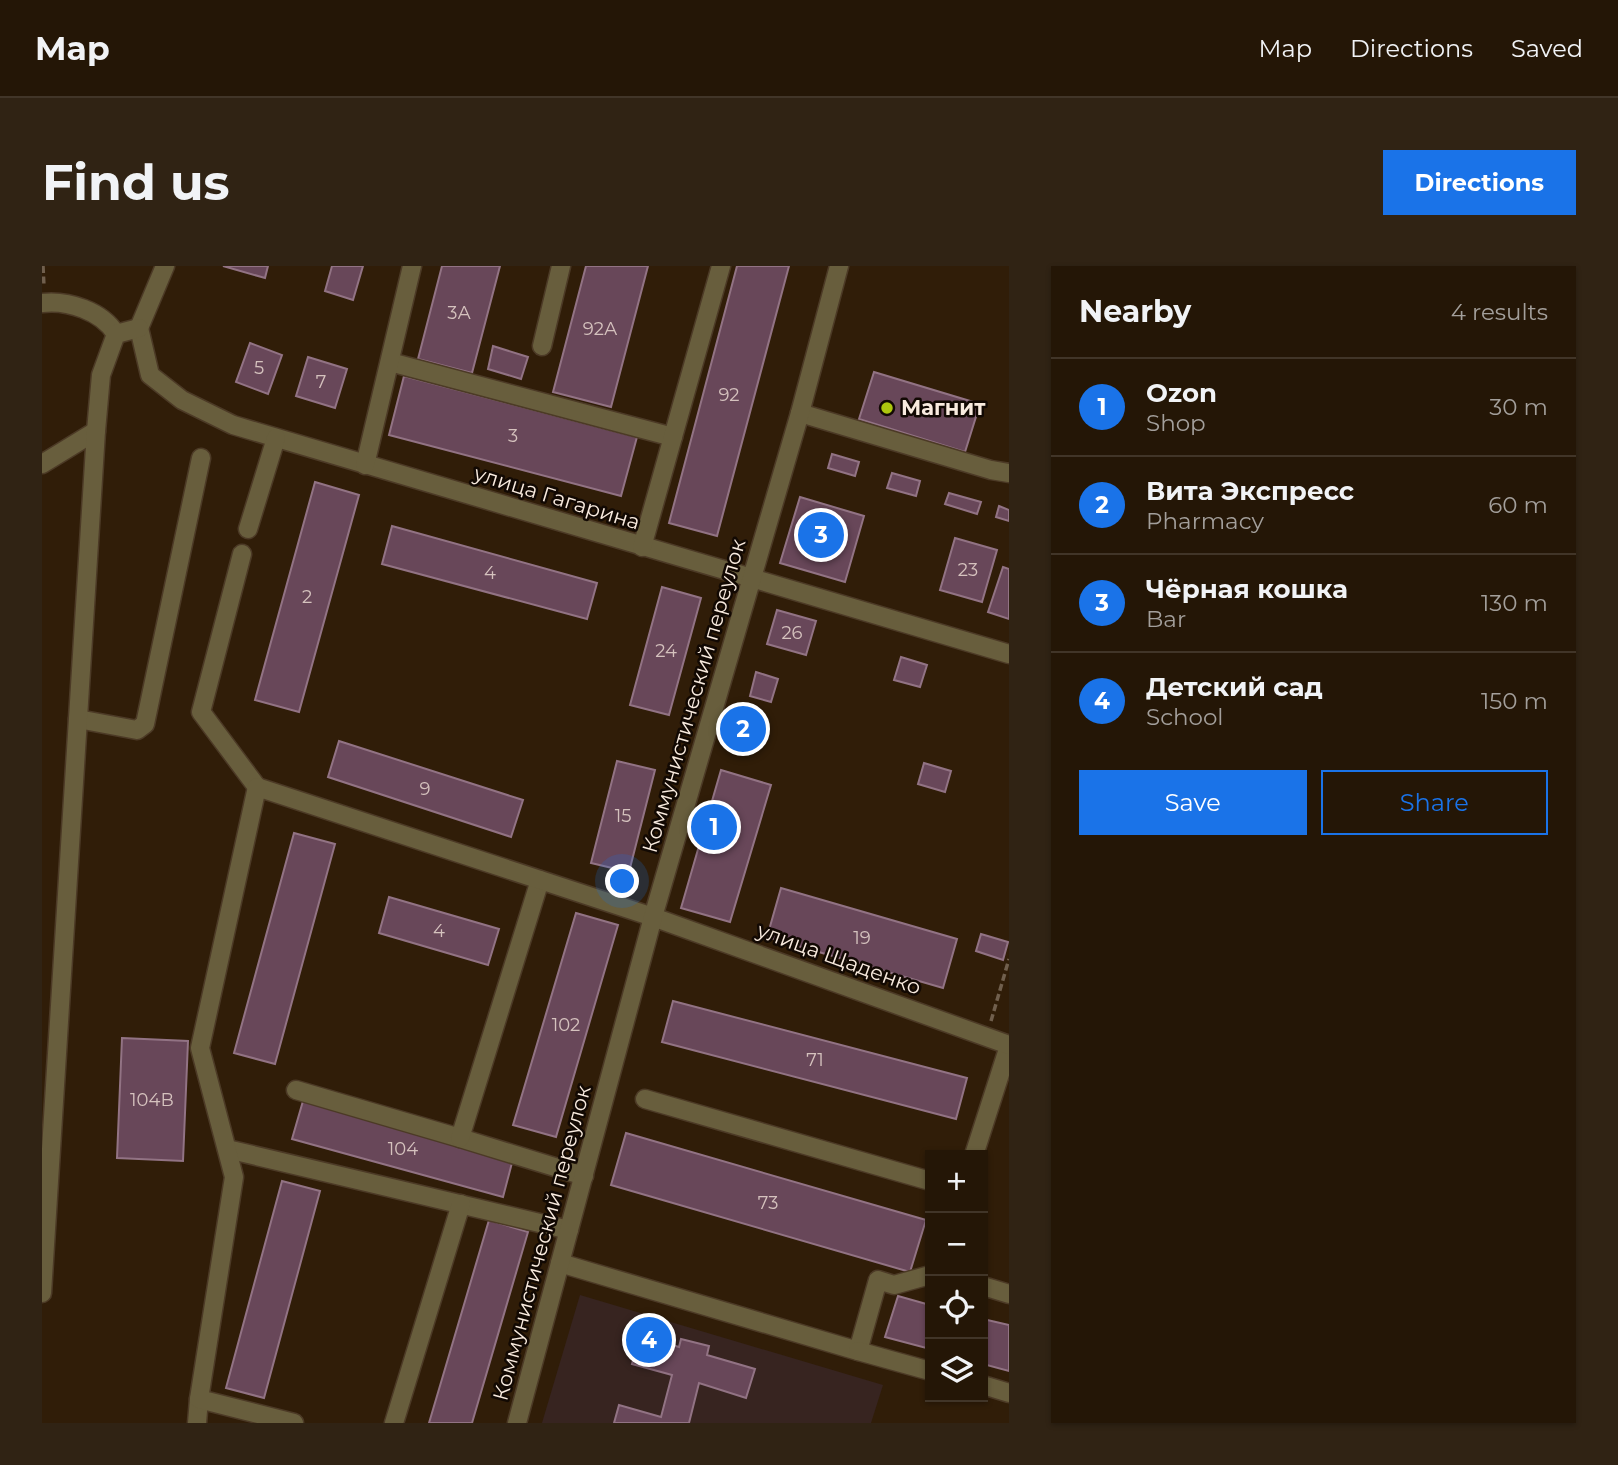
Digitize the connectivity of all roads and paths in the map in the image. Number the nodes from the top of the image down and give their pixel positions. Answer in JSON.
{"nodes":[{"id":1,"x":165,"y":266,"type":"edge"},
{"id":2,"x":412,"y":266,"type":"edge"},
{"id":3,"x":561,"y":266,"type":"edge"},
{"id":4,"x":721,"y":266,"type":"edge"},
{"id":5,"x":839,"y":266,"type":"edge"},
{"id":6,"x":42,"y":303,"type":"edge"},
{"id":7,"x":139,"y":328,"type":"junction"},
{"id":8,"x":116,"y":334,"type":"junction"},
{"id":9,"x":542,"y":346,"type":"dead end"},
{"id":10,"x":390,"y":362,"type":"junction"},
{"id":11,"x":800,"y":413,"type":"junction"},
{"id":12,"x":96,"y":431,"type":"junction"},
{"id":13,"x":673,"y":437,"type":"junction"},
{"id":14,"x":276,"y":438,"type":"junction"},
{"id":15,"x":201,"y":458,"type":"dead end"},
{"id":16,"x":42,"y":464,"type":"edge"},
{"id":17,"x":365,"y":465,"type":"junction"},
{"id":18,"x":1009,"y":474,"type":"edge"},
{"id":19,"x":248,"y":529,"type":"dead end"},
{"id":20,"x":642,"y":547,"type":"junction"},
{"id":21,"x":242,"y":554,"type":"dead end"},
{"id":22,"x":752,"y":579,"type":"junction"},
{"id":23,"x":1009,"y":654,"type":"edge"},
{"id":24,"x":78,"y":719,"type":"junction"},
{"id":25,"x":257,"y":787,"type":"junction"},
{"id":26,"x":540,"y":880,"type":"junction"},
{"id":27,"x":653,"y":917,"type":"junction"},
{"id":28,"x":1009,"y":959,"type":"edge"},
{"id":29,"x":987,"y":1036,"type":"junction"},
{"id":30,"x":1009,"y":1045,"type":"edge"},
{"id":31,"x":296,"y":1090,"type":"dead end"},
{"id":32,"x":645,"y":1099,"type":"dead end"},
{"id":33,"x":460,"y":1138,"type":"junction"},
{"id":34,"x":227,"y":1149,"type":"junction"},
{"id":35,"x":976,"y":1150,"type":"edge"},
{"id":36,"x":584,"y":1175,"type":"junction"},
{"id":37,"x":925,"y":1180,"type":"edge"},
{"id":38,"x":461,"y":1204,"type":"junction"},
{"id":39,"x":569,"y":1230,"type":"junction"},
{"id":40,"x":560,"y":1263,"type":"junction"},
{"id":41,"x":926,"y":1276,"type":"edge"},
{"id":42,"x":988,"y":1288,"type":"edge"},
{"id":43,"x":42,"y":1293,"type":"edge"},
{"id":44,"x":1009,"y":1294,"type":"edge"},
{"id":45,"x":858,"y":1351,"type":"junction"},
{"id":46,"x":925,"y":1370,"type":"edge"},
{"id":47,"x":988,"y":1386,"type":"edge"},
{"id":48,"x":1009,"y":1392,"type":"edge"},
{"id":49,"x":199,"y":1399,"type":"junction"},
{"id":50,"x":197,"y":1423,"type":"edge"},
{"id":51,"x":294,"y":1423,"type":"edge"},
{"id":52,"x":394,"y":1423,"type":"edge"},
{"id":53,"x":517,"y":1423,"type":"edge"}],
"edges":[{"from":1,"to":7,"type":"street"},
{"from":2,"to":10,"type":"street"},
{"from":3,"to":9,"type":"street"},
{"from":4,"to":13,"type":"street"},
{"from":5,"to":11,"type":"street","name":"Коммунистический переулок"},
{"from":6,"to":8,"type":"street"},
{"from":7,"to":8,"type":"street"},
{"from":7,"to":14,"type":"street","name":"улица Гагарина"},
{"from":8,"to":12,"type":"street"},
{"from":10,"to":13,"type":"street"},
{"from":10,"to":17,"type":"street"},
{"from":11,"to":18,"type":"street"},
{"from":11,"to":22,"type":"street","name":"Коммунистический переулок"},
{"from":12,"to":16,"type":"street"},
{"from":12,"to":24,"type":"street"},
{"from":13,"to":20,"type":"street"},
{"from":14,"to":17,"type":"street","name":"улица Гагарина"},
{"from":14,"to":19,"type":"street"},
{"from":15,"to":24,"type":"street"},
{"from":17,"to":20,"type":"street","name":"улица Гагарина"},
{"from":20,"to":22,"type":"street","name":"улица Гагарина"},
{"from":21,"to":25,"type":"street"},
{"from":22,"to":23,"type":"street","name":"улица Гагарина"},
{"from":22,"to":27,"type":"street","name":"Коммунистический переулок"},
{"from":24,"to":43,"type":"street"},
{"from":25,"to":26,"type":"street","name":"улица Щаденко"},
{"from":25,"to":34,"type":"street"},
{"from":26,"to":27,"type":"street","name":"улица Щаденко"},
{"from":26,"to":33,"type":"street"},
{"from":27,"to":29,"type":"street","name":"улица Щаденко"},
{"from":27,"to":36,"type":"street","name":"Коммунистический переулок"},
{"from":28,"to":29,"type":"path"},
{"from":29,"to":30,"type":"street","name":"улица Щаденко"},
{"from":30,"to":35,"type":"street"},
{"from":31,"to":33,"type":"street"},
{"from":32,"to":37,"type":"street"},
{"from":33,"to":36,"type":"street"},
{"from":34,"to":38,"type":"street"},
{"from":34,"to":49,"type":"street"},
{"from":36,"to":39,"type":"street","name":"Коммунистический переулок"},
{"from":38,"to":39,"type":"street"},
{"from":38,"to":52,"type":"street"},
{"from":39,"to":40,"type":"street","name":"Коммунистический переулок"},
{"from":40,"to":45,"type":"street"},
{"from":40,"to":53,"type":"street","name":"Коммунистический переулок"},
{"from":41,"to":45,"type":"street"},
{"from":42,"to":44,"type":"street"},
{"from":45,"to":46,"type":"street"},
{"from":47,"to":48,"type":"street"},
{"from":49,"to":50,"type":"street"},
{"from":49,"to":51,"type":"street"}]}
